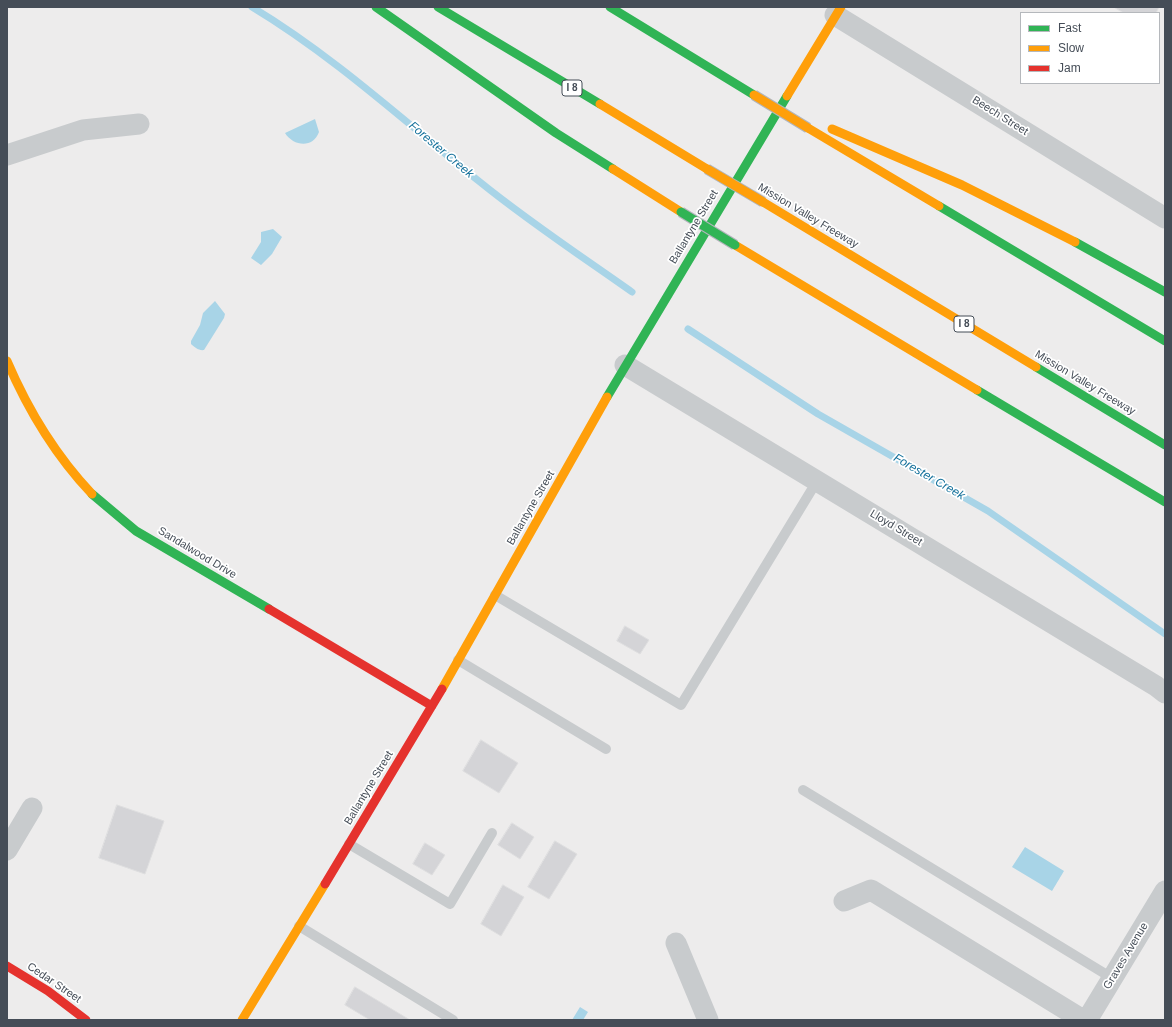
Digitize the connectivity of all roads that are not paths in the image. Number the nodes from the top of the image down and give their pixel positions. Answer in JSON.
{"nodes":[{"id":1,"x":376,"y":7,"type":"edge"},
{"id":2,"x":438,"y":7,"type":"edge"},
{"id":3,"x":610,"y":7,"type":"edge"},
{"id":4,"x":838,"y":11,"type":"edge"},
{"id":5,"x":139,"y":124,"type":"dead end"},
{"id":6,"x":816,"y":124,"type":"junction"},
{"id":7,"x":7,"y":155,"type":"edge"},
{"id":8,"x":1165,"y":218,"type":"edge"},
{"id":9,"x":1165,"y":292,"type":"edge"},
{"id":10,"x":1165,"y":340,"type":"edge"},
{"id":11,"x":7,"y":361,"type":"edge"},
{"id":12,"x":625,"y":365,"type":"junction"},
{"id":13,"x":1165,"y":445,"type":"edge"},
{"id":14,"x":817,"y":481,"type":"junction"},
{"id":15,"x":1164,"y":501,"type":"edge"},
{"id":16,"x":495,"y":595,"type":"junction"},
{"id":17,"x":458,"y":660,"type":"junction"},
{"id":18,"x":1165,"y":693,"type":"edge"},
{"id":19,"x":432,"y":706,"type":"junction"},
{"id":20,"x":606,"y":749,"type":"dead end"},
{"id":21,"x":803,"y":790,"type":"dead end"},
{"id":22,"x":32,"y":808,"type":"dead end"},
{"id":23,"x":492,"y":833,"type":"dead end"},
{"id":24,"x":349,"y":844,"type":"junction"},
{"id":25,"x":7,"y":850,"type":"edge"},
{"id":26,"x":1165,"y":891,"type":"edge"},
{"id":27,"x":844,"y":901,"type":"dead end"},
{"id":28,"x":299,"y":926,"type":"junction"},
{"id":29,"x":676,"y":942,"type":"dead end"},
{"id":30,"x":7,"y":966,"type":"edge"},
{"id":31,"x":1112,"y":978,"type":"junction"},
{"id":32,"x":86,"y":1020,"type":"edge"},
{"id":33,"x":242,"y":1020,"type":"edge"},
{"id":34,"x":453,"y":1020,"type":"edge"},
{"id":35,"x":708,"y":1020,"type":"edge"},
{"id":36,"x":1083,"y":1020,"type":"edge"},
{"id":37,"x":1087,"y":1020,"type":"edge"}],
"edges":[{"from":1,"to":15,"type":"main road","bridge":true},
{"from":2,"to":13,"type":"main road","name":"Mission Valley Freeway","number":"I 8","bridge":true},
{"from":3,"to":6,"type":"main road","bridge":true},
{"from":4,"to":8,"type":"street","name":"Beech Street"},
{"from":4,"to":12,"type":"main road","name":"Ballantyne Street"},
{"from":5,"to":7,"type":"street"},
{"from":6,"to":9,"type":"main road"},
{"from":6,"to":10,"type":"main road"},
{"from":11,"to":19,"type":"main road","name":"Sandalwood Drive"},
{"from":12,"to":14,"type":"street","name":"Lloyd Street"},
{"from":12,"to":16,"type":"main road","name":"Ballantyne Street"},
{"from":14,"to":16,"type":"lane"},
{"from":14,"to":18,"type":"street","name":"Lloyd Street"},
{"from":16,"to":17,"type":"main road","name":"Ballantyne Street"},
{"from":17,"to":19,"type":"main road","name":"Ballantyne Street"},
{"from":17,"to":20,"type":"lane"},
{"from":19,"to":24,"type":"main road","name":"Ballantyne Street"},
{"from":21,"to":31,"type":"lane"},
{"from":22,"to":25,"type":"street"},
{"from":23,"to":24,"type":"lane"},
{"from":24,"to":28,"type":"main road","name":"Ballantyne Street"},
{"from":26,"to":31,"type":"street","name":"Graves Avenue"},
{"from":27,"to":36,"type":"street"},
{"from":28,"to":33,"type":"main road","name":"Ballantyne Street"},
{"from":28,"to":34,"type":"lane"},
{"from":29,"to":35,"type":"street"},
{"from":30,"to":32,"type":"main road","name":"Cedar Street"},
{"from":31,"to":37,"type":"street","name":"Graves Avenue"}]}
